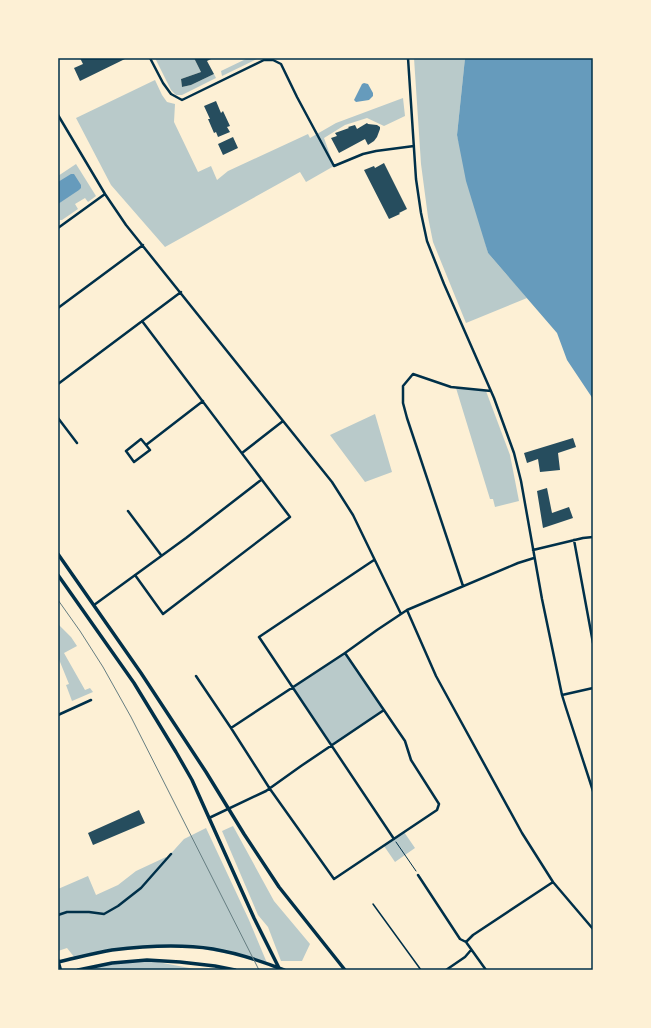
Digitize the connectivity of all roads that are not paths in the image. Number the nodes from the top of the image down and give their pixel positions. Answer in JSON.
{"nodes":[{"id":1,"x":150,"y":58,"type":"edge"},
{"id":2,"x":408,"y":58,"type":"edge"},
{"id":3,"x":58,"y":115,"type":"edge"},
{"id":4,"x":414,"y":146,"type":"junction"},
{"id":5,"x":105,"y":194,"type":"junction"},
{"id":6,"x":58,"y":228,"type":"edge"},
{"id":7,"x":143,"y":245,"type":"junction"},
{"id":8,"x":180,"y":292,"type":"junction"},
{"id":9,"x":58,"y":308,"type":"edge"},
{"id":10,"x":142,"y":321,"type":"junction"},
{"id":11,"x":58,"y":384,"type":"edge"},
{"id":12,"x":491,"y":391,"type":"junction"},
{"id":13,"x":203,"y":401,"type":"junction"},
{"id":14,"x":58,"y":418,"type":"edge"},
{"id":15,"x":283,"y":422,"type":"junction"},
{"id":16,"x":77,"y":443,"type":"dead end"},
{"id":17,"x":146,"y":445,"type":"junction"},
{"id":18,"x":242,"y":453,"type":"junction"},
{"id":19,"x":261,"y":480,"type":"junction"},
{"id":20,"x":128,"y":511,"type":"dead end"},
{"id":21,"x":593,"y":537,"type":"edge"},
{"id":22,"x":574,"y":540,"type":"junction"},
{"id":23,"x":533,"y":550,"type":"junction"},
{"id":24,"x":58,"y":554,"type":"edge"},
{"id":25,"x":162,"y":555,"type":"junction"},
{"id":26,"x":534,"y":558,"type":"junction"},
{"id":27,"x":374,"y":560,"type":"junction"},
{"id":28,"x":58,"y":575,"type":"edge"},
{"id":29,"x":135,"y":575,"type":"junction"},
{"id":30,"x":463,"y":586,"type":"junction"},
{"id":31,"x":94,"y":605,"type":"junction"},
{"id":32,"x":407,"y":610,"type":"junction"},
{"id":33,"x":401,"y":614,"type":"junction"},
{"id":34,"x":593,"y":643,"type":"edge"},
{"id":35,"x":345,"y":653,"type":"junction"},
{"id":36,"x":196,"y":676,"type":"dead end"},
{"id":37,"x":293,"y":688,"type":"junction"},
{"id":38,"x":593,"y":688,"type":"edge"},
{"id":39,"x":562,"y":695,"type":"junction"},
{"id":40,"x":92,"y":700,"type":"dead end"},
{"id":41,"x":384,"y":710,"type":"junction"},
{"id":42,"x":58,"y":715,"type":"edge"},
{"id":43,"x":231,"y":728,"type":"junction"},
{"id":44,"x":332,"y":745,"type":"junction"},
{"id":45,"x":270,"y":789,"type":"junction"},
{"id":46,"x":593,"y":791,"type":"edge"},
{"id":47,"x":228,"y":808,"type":"junction"},
{"id":48,"x":208,"y":818,"type":"junction"},
{"id":49,"x":394,"y":839,"type":"junction"},
{"id":50,"x":171,"y":854,"type":"dead end"},
{"id":51,"x":418,"y":875,"type":"road end"},
{"id":52,"x":553,"y":882,"type":"junction"},
{"id":53,"x":373,"y":904,"type":"dead end"},
{"id":54,"x":58,"y":915,"type":"edge"},
{"id":55,"x":593,"y":929,"type":"edge"},
{"id":56,"x":466,"y":942,"type":"junction"},
{"id":57,"x":471,"y":950,"type":"junction"},
{"id":58,"x":58,"y":961,"type":"edge"},
{"id":59,"x":61,"y":970,"type":"edge"},
{"id":60,"x":78,"y":970,"type":"edge"},
{"id":61,"x":235,"y":970,"type":"edge"},
{"id":62,"x":280,"y":970,"type":"edge"},
{"id":63,"x":284,"y":970,"type":"edge"},
{"id":64,"x":345,"y":970,"type":"edge"},
{"id":65,"x":421,"y":970,"type":"edge"},
{"id":66,"x":446,"y":970,"type":"edge"},
{"id":67,"x":486,"y":970,"type":"edge"}],
"edges":[{"from":1,"to":4,"type":"street"},
{"from":2,"to":4,"type":"street"},
{"from":3,"to":5,"type":"street"},
{"from":4,"to":12,"type":"street"},
{"from":5,"to":6,"type":"street"},
{"from":5,"to":7,"type":"street"},
{"from":7,"to":8,"type":"street"},
{"from":7,"to":9,"type":"street"},
{"from":8,"to":10,"type":"street"},
{"from":8,"to":15,"type":"street"},
{"from":10,"to":11,"type":"street"},
{"from":10,"to":13,"type":"street"},
{"from":12,"to":23,"type":"street"},
{"from":12,"to":30,"type":"street"},
{"from":13,"to":17,"type":"street"},
{"from":13,"to":18,"type":"street"},
{"from":14,"to":16,"type":"street"},
{"from":15,"to":18,"type":"street"},
{"from":15,"to":27,"type":"street"},
{"from":17,"to":17,"type":"street"},
{"from":18,"to":19,"type":"street"},
{"from":19,"to":25,"type":"street"},
{"from":19,"to":29,"type":"street"},
{"from":20,"to":25,"type":"street"},
{"from":21,"to":22,"type":"street"},
{"from":22,"to":23,"type":"street"},
{"from":22,"to":34,"type":"street"},
{"from":23,"to":26,"type":"street"},
{"from":24,"to":31,"type":"street"},
{"from":25,"to":29,"type":"street"},
{"from":26,"to":30,"type":"street"},
{"from":26,"to":39,"type":"street"},
{"from":27,"to":33,"type":"street"},
{"from":27,"to":37,"type":"street"},
{"from":28,"to":48,"type":"street"},
{"from":29,"to":31,"type":"street"},
{"from":30,"to":32,"type":"street"},
{"from":31,"to":47,"type":"street"},
{"from":32,"to":33,"type":"street"},
{"from":32,"to":52,"type":"street"},
{"from":33,"to":35,"type":"street"},
{"from":35,"to":37,"type":"street"},
{"from":35,"to":41,"type":"street"},
{"from":36,"to":43,"type":"street"},
{"from":37,"to":43,"type":"street"},
{"from":37,"to":44,"type":"street"},
{"from":38,"to":39,"type":"street"},
{"from":39,"to":46,"type":"street"},
{"from":40,"to":42,"type":"street"},
{"from":41,"to":44,"type":"street"},
{"from":41,"to":49,"type":"street"},
{"from":43,"to":45,"type":"street"},
{"from":44,"to":45,"type":"street"},
{"from":44,"to":49,"type":"street"},
{"from":45,"to":47,"type":"street"},
{"from":45,"to":49,"type":"street"},
{"from":47,"to":48,"type":"street"},
{"from":47,"to":64,"type":"street"},
{"from":48,"to":62,"type":"street"},
{"from":50,"to":54,"type":"street"},
{"from":51,"to":56,"type":"street"},
{"from":52,"to":55,"type":"street"},
{"from":52,"to":56,"type":"street"},
{"from":53,"to":65,"type":"lane"},
{"from":56,"to":57,"type":"street"},
{"from":57,"to":66,"type":"street"},
{"from":57,"to":67,"type":"street"},
{"from":58,"to":59,"type":"street"},
{"from":58,"to":63,"type":"street"},
{"from":60,"to":61,"type":"street"}]}
